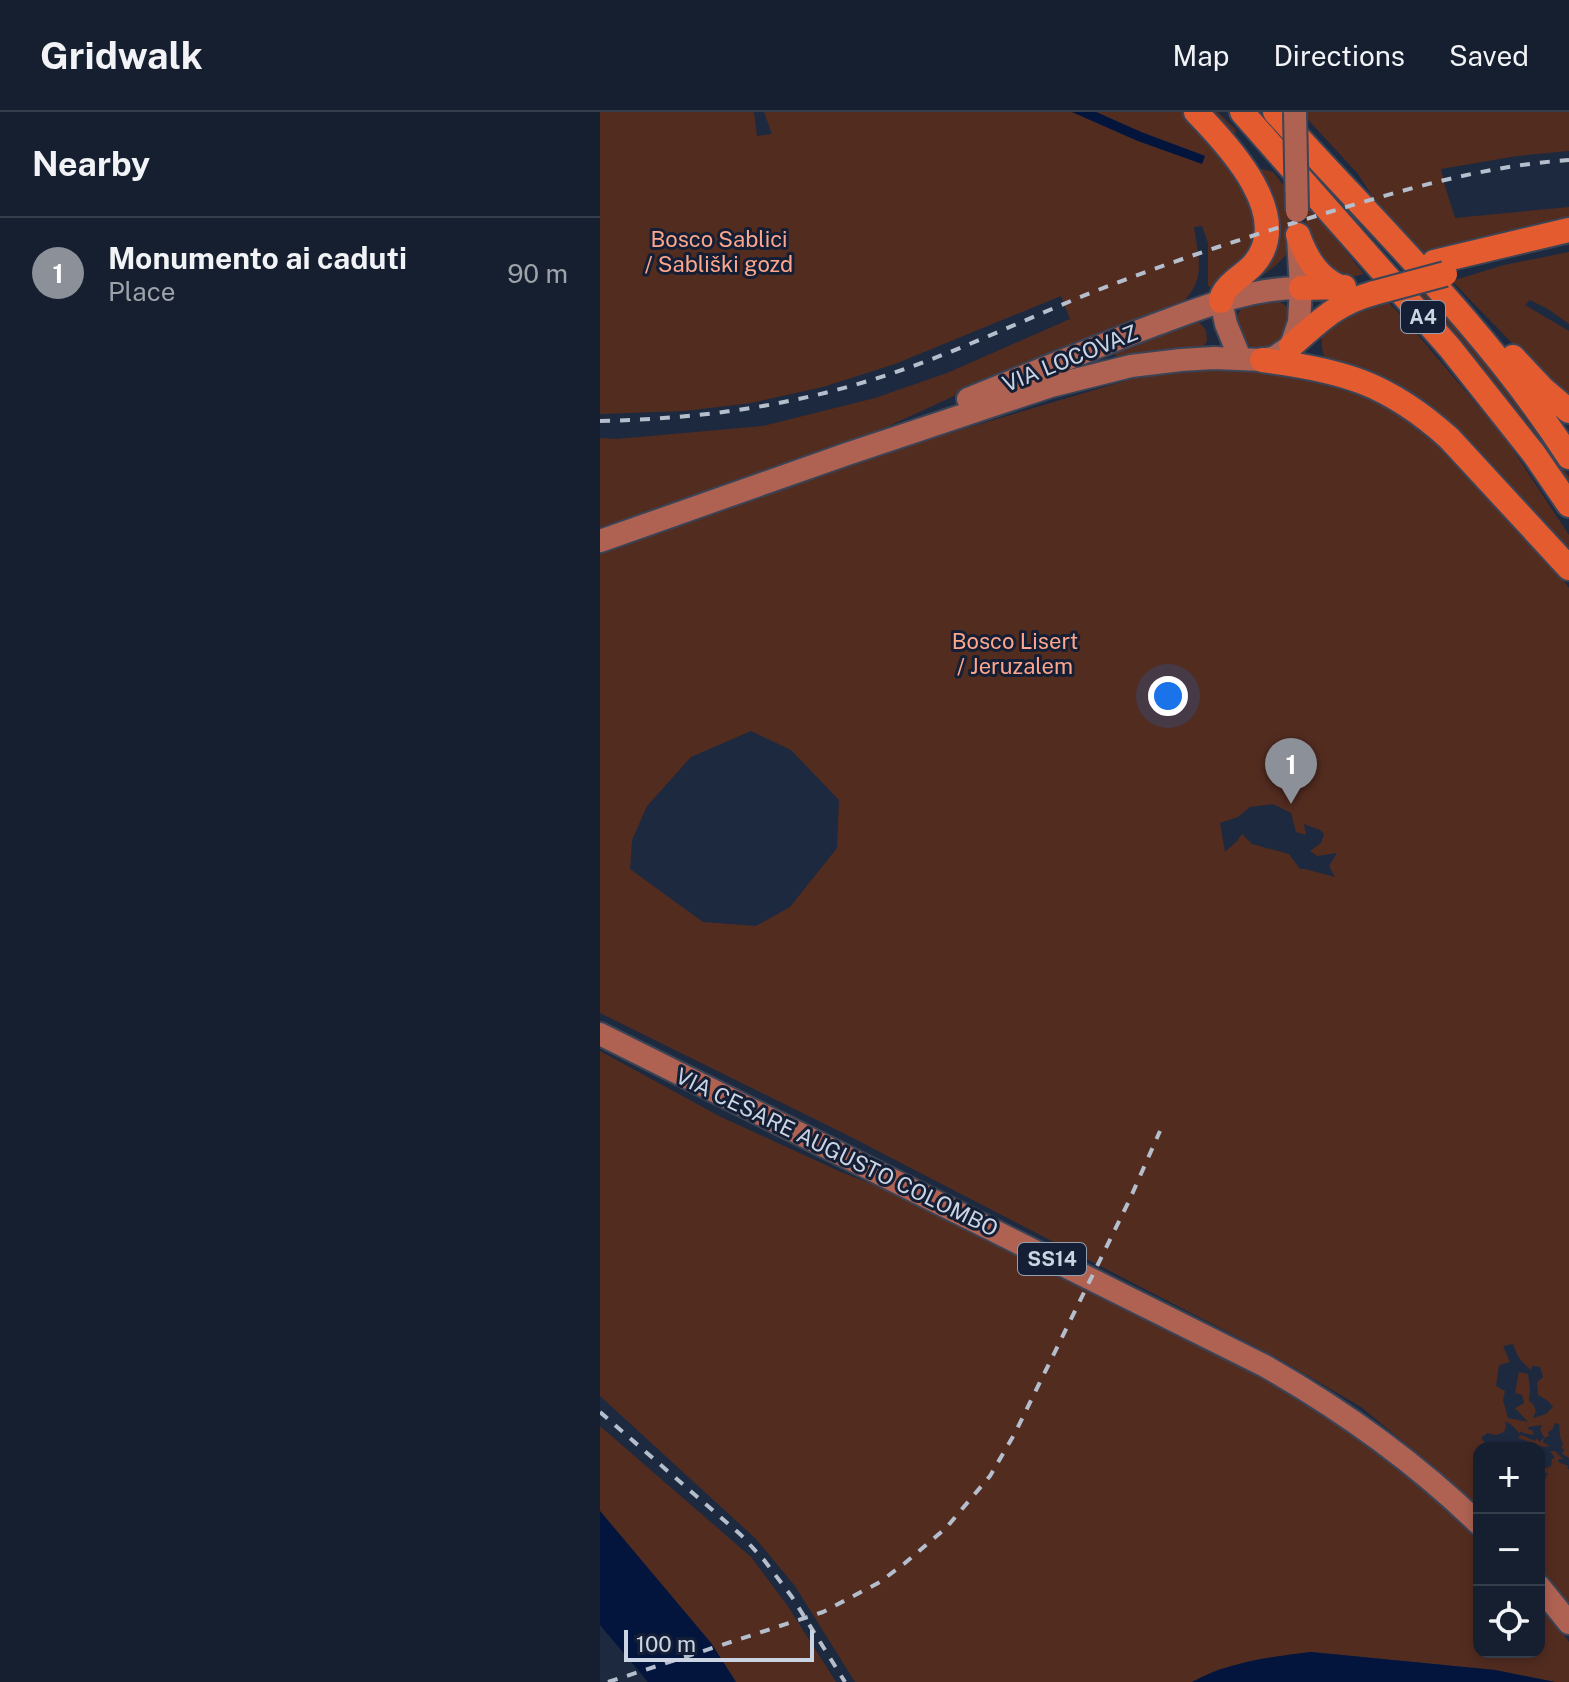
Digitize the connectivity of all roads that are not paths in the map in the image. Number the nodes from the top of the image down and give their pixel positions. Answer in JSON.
{"nodes":[{"id":1,"x":1196,"y":112,"type":"edge"},
{"id":2,"x":1241,"y":112,"type":"edge"},
{"id":3,"x":1275,"y":112,"type":"edge"},
{"id":4,"x":1295,"y":112,"type":"edge"},
{"id":5,"x":1298,"y":223,"type":"junction"},
{"id":6,"x":1569,"y":230,"type":"edge"},
{"id":7,"x":1569,"y":244,"type":"edge"},
{"id":8,"x":1441,"y":277,"type":"junction"},
{"id":9,"x":1340,"y":287,"type":"junction"},
{"id":10,"x":1370,"y":287,"type":"junction"},
{"id":11,"x":1301,"y":288,"type":"junction"},
{"id":12,"x":1251,"y":293,"type":"junction"},
{"id":13,"x":1221,"y":301,"type":"junction"},
{"id":14,"x":1291,"y":346,"type":"junction"},
{"id":15,"x":1251,"y":359,"type":"junction"},
{"id":16,"x":1569,"y":411,"type":"edge"},
{"id":17,"x":847,"y":454,"type":"junction"},
{"id":18,"x":1569,"y":457,"type":"edge"},
{"id":19,"x":1569,"y":505,"type":"edge"},
{"id":20,"x":600,"y":541,"type":"edge"},
{"id":21,"x":1569,"y":568,"type":"edge"},
{"id":22,"x":600,"y":1034,"type":"edge"},
{"id":23,"x":1473,"y":1519,"type":"edge"},
{"id":24,"x":1545,"y":1593,"type":"edge"},
{"id":25,"x":1569,"y":1623,"type":"edge"}],
"edges":[{"from":1,"to":13,"type":"highway"},
{"from":2,"to":19,"type":"highway","number":"A4"},
{"from":3,"to":8,"type":"highway","number":"A4"},
{"from":4,"to":5,"type":"main road","bridge":true},
{"from":5,"to":9,"type":"highway"},
{"from":5,"to":11,"type":"main road"},
{"from":5,"to":12,"type":"main road"},
{"from":6,"to":8,"type":"highway"},
{"from":7,"to":8,"type":"highway"},
{"from":8,"to":10,"type":"highway","bridge":true},
{"from":8,"to":16,"type":"highway"},
{"from":8,"to":18,"type":"highway","number":"A4"},
{"from":9,"to":10,"type":"highway"},
{"from":9,"to":11,"type":"highway"},
{"from":10,"to":14,"type":"highway"},
{"from":11,"to":12,"type":"main road","name":"VIA LOCOVAZ"},
{"from":11,"to":14,"type":"main road"},
{"from":12,"to":13,"type":"main road","name":"VIA LOCOVAZ"},
{"from":13,"to":15,"type":"main road"},
{"from":13,"to":17,"type":"main road","name":"VIA LOCOVAZ"},
{"from":14,"to":15,"type":"main road","name":"VIA LOCOVAZ"},
{"from":15,"to":17,"type":"main road","name":"VIA LOCOVAZ"},
{"from":15,"to":21,"type":"highway"},
{"from":17,"to":20,"type":"main road","name":"VIA LOCOVAZ"},
{"from":22,"to":23,"type":"main road","name":"VIA CESARE AUGUSTO COLOMBO","number":"SS14"},
{"from":24,"to":25,"type":"main road"}]}
